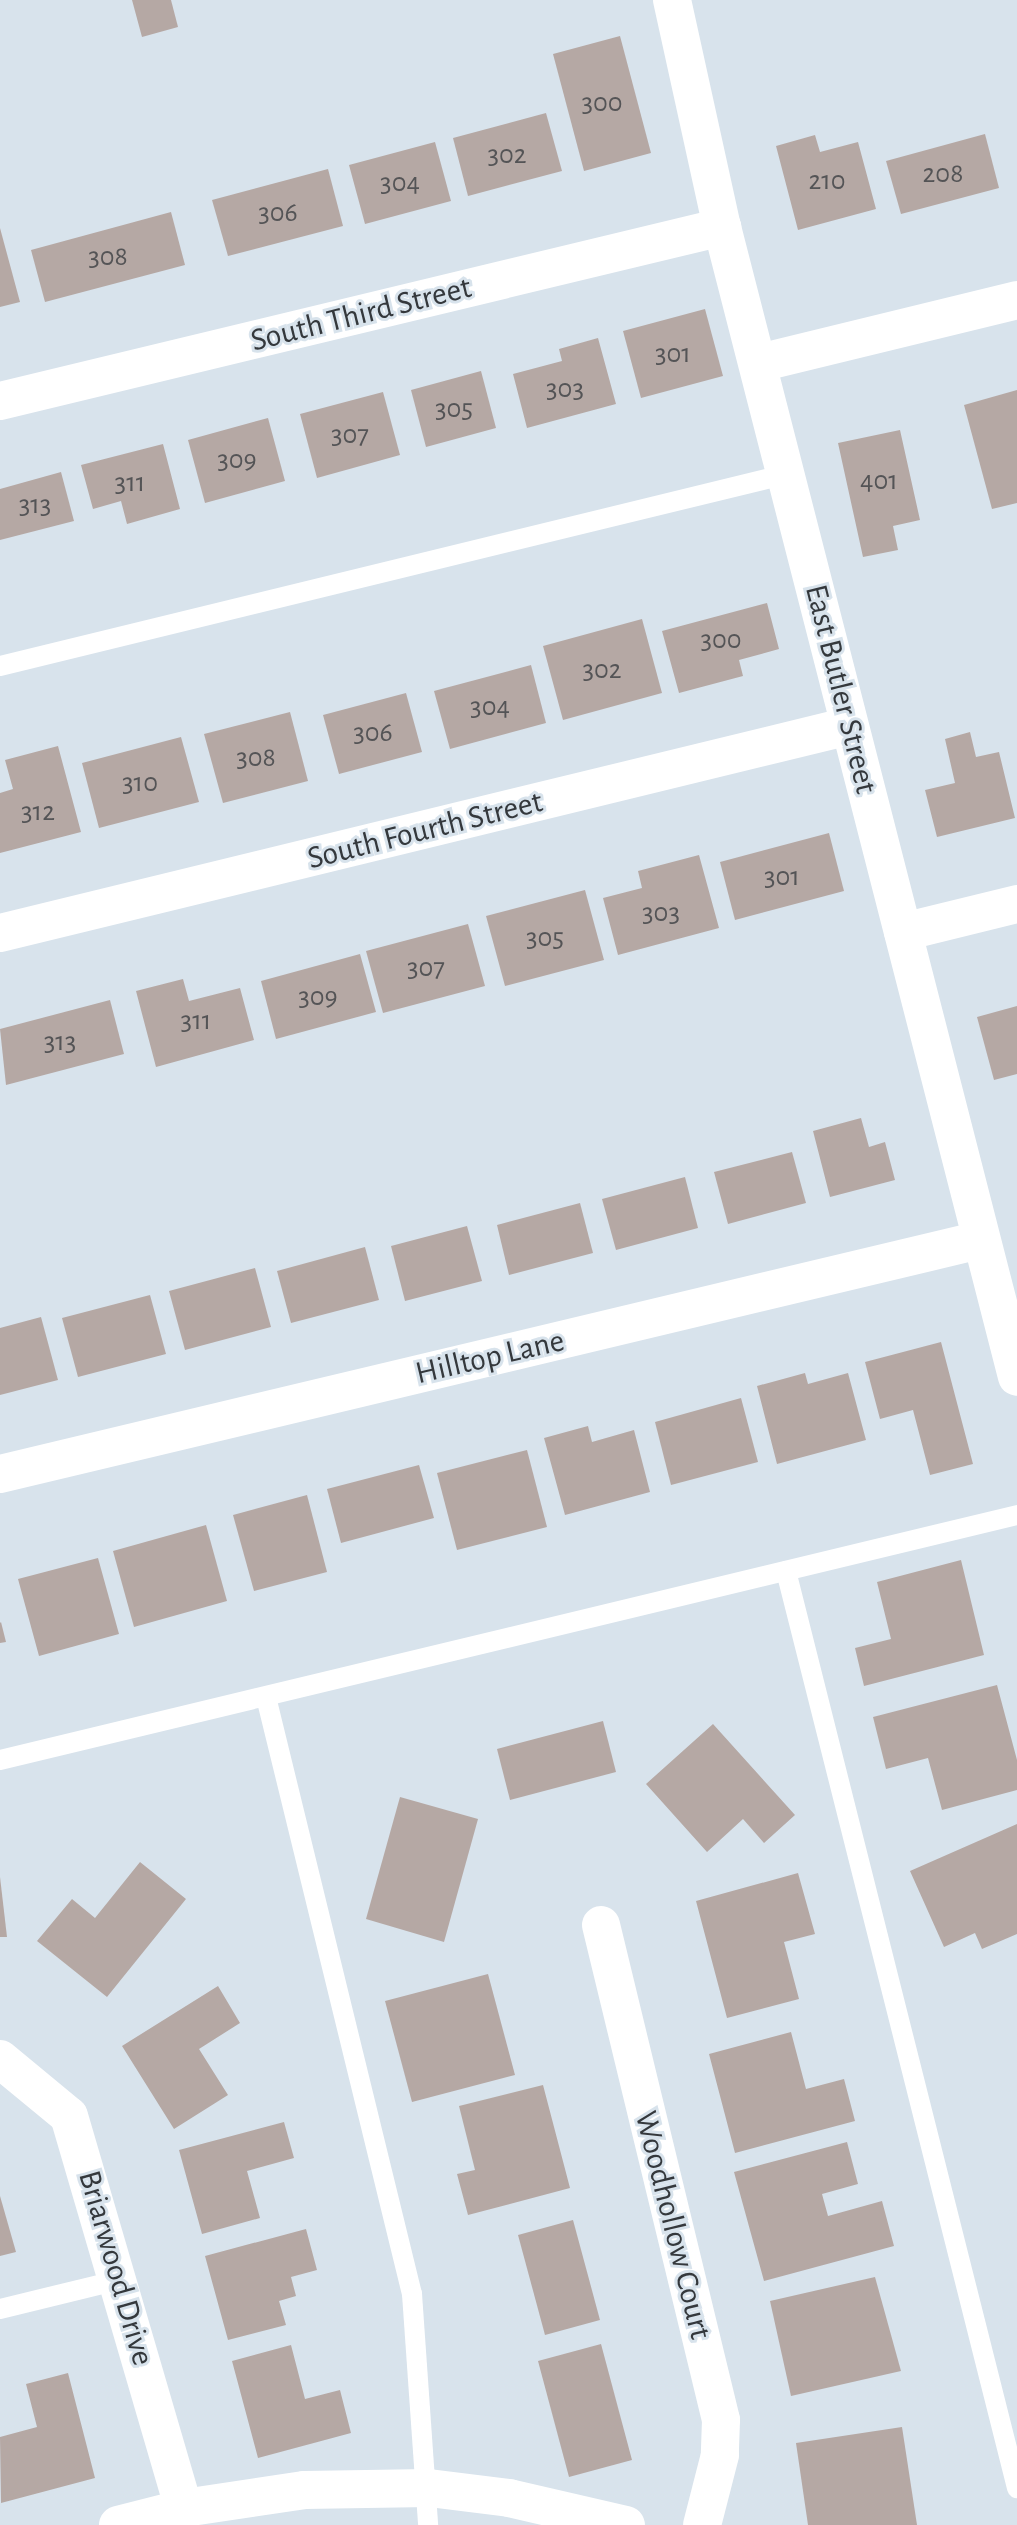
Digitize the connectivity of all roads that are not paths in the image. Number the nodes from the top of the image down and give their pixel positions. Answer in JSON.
{"nodes":[{"id":1,"x":672,"y":0,"type":"edge"},
{"id":2,"x":722,"y":227,"type":"junction"},
{"id":3,"x":1017,"y":300,"type":"edge"},
{"id":4,"x":759,"y":363,"type":"junction"},
{"id":5,"x":0,"y":401,"type":"edge"},
{"id":6,"x":787,"y":474,"type":"junction"},
{"id":7,"x":0,"y":666,"type":"edge"},
{"id":8,"x":849,"y":726,"type":"junction"},
{"id":9,"x":1017,"y":904,"type":"edge"},
{"id":10,"x":903,"y":932,"type":"junction"},
{"id":11,"x":0,"y":933,"type":"edge"},
{"id":12,"x":980,"y":1240,"type":"junction"},
{"id":13,"x":1017,"y":1377,"type":"edge"},
{"id":14,"x":0,"y":1474,"type":"edge"},
{"id":15,"x":1017,"y":1515,"type":"edge"},
{"id":16,"x":786,"y":1571,"type":"junction"},
{"id":17,"x":266,"y":1697,"type":"junction"},
{"id":18,"x":0,"y":1760,"type":"edge"},
{"id":19,"x":601,"y":1925,"type":"dead end"},
{"id":20,"x":0,"y":2059,"type":"edge"},
{"id":21,"x":119,"y":2280,"type":"junction"},
{"id":22,"x":0,"y":2309,"type":"edge"},
{"id":23,"x":429,"y":2488,"type":"junction"},
{"id":24,"x":1017,"y":2488,"type":"edge"},
{"id":25,"x":184,"y":2508,"type":"junction"},
{"id":26,"x":118,"y":2525,"type":"edge"},
{"id":27,"x":428,"y":2525,"type":"edge"},
{"id":28,"x":626,"y":2525,"type":"edge"},
{"id":29,"x":702,"y":2525,"type":"edge"}],
"edges":[{"from":1,"to":2,"type":"street","name":"East Butler Street"},
{"from":2,"to":4,"type":"street","name":"East Butler Street"},
{"from":2,"to":5,"type":"street","name":"South Third Street"},
{"from":3,"to":4,"type":"street"},
{"from":4,"to":6,"type":"street","name":"East Butler Street"},
{"from":6,"to":7,"type":"lane"},
{"from":6,"to":8,"type":"street","name":"East Butler Street"},
{"from":8,"to":10,"type":"street","name":"East Butler Street"},
{"from":8,"to":11,"type":"street","name":"South Fourth Street"},
{"from":9,"to":10,"type":"street"},
{"from":10,"to":12,"type":"street","name":"East Butler Street"},
{"from":12,"to":13,"type":"street","name":"East Butler Street"},
{"from":12,"to":14,"type":"street","name":"Hilltop Lane"},
{"from":15,"to":16,"type":"lane"},
{"from":16,"to":17,"type":"lane"},
{"from":16,"to":24,"type":"lane"},
{"from":17,"to":18,"type":"lane"},
{"from":17,"to":23,"type":"lane"},
{"from":19,"to":29,"type":"street","name":"Woodhollow Court"},
{"from":20,"to":21,"type":"street","name":"Briarwood Drive"},
{"from":21,"to":22,"type":"lane"},
{"from":21,"to":25,"type":"street","name":"Briarwood Drive"},
{"from":23,"to":25,"type":"street"},
{"from":23,"to":27,"type":"lane"},
{"from":23,"to":28,"type":"street"},
{"from":25,"to":26,"type":"street"}]}
